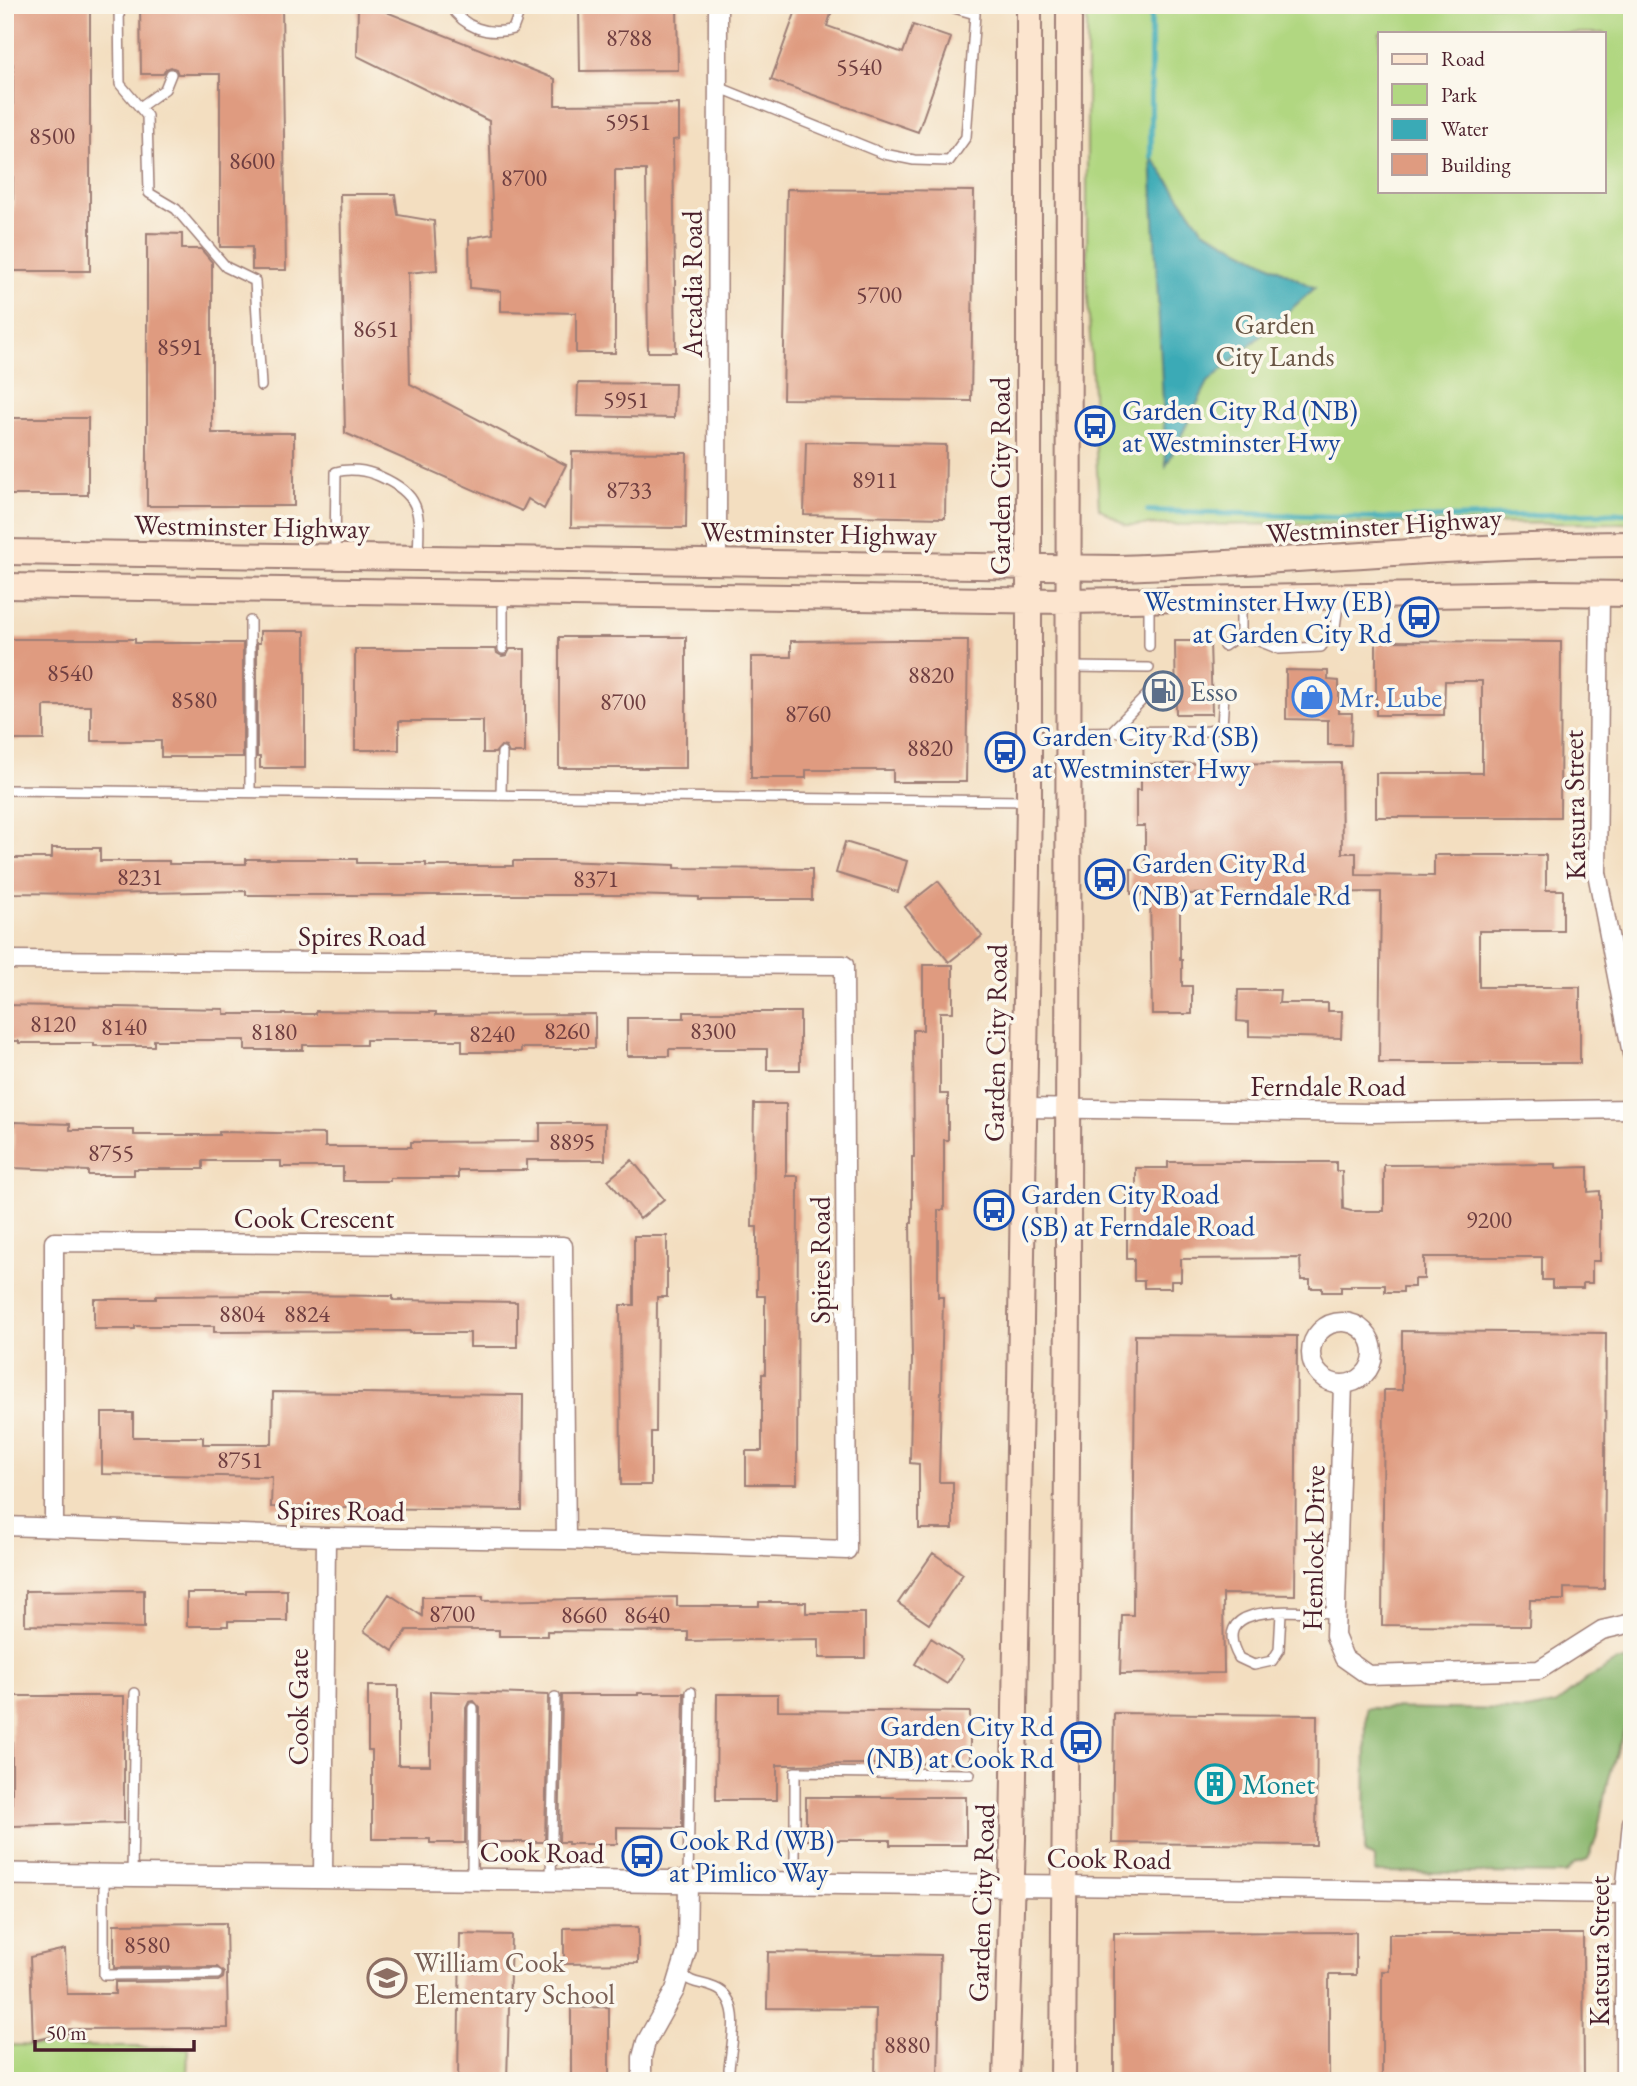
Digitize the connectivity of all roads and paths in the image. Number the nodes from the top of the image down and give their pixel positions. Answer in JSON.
{"nodes":[{"id":1,"x":119,"y":5,"type":"edge"},
{"id":2,"x":450,"y":5,"type":"edge"},
{"id":3,"x":522,"y":5,"type":"edge"},
{"id":4,"x":718,"y":5,"type":"edge"},
{"id":5,"x":944,"y":5,"type":"edge"},
{"id":6,"x":1029,"y":5,"type":"edge"},
{"id":7,"x":1069,"y":5,"type":"edge"},
{"id":8,"x":974,"y":10,"type":"edge"},
{"id":9,"x":171,"y":74,"type":"dead end"},
{"id":10,"x":718,"y":88,"type":"junction"},
{"id":11,"x":140,"y":107,"type":"junction"},
{"id":12,"x":261,"y":386,"type":"dead end"},
{"id":13,"x":1632,"y":544,"type":"edge"},
{"id":14,"x":5,"y":552,"type":"edge"},
{"id":15,"x":335,"y":557,"type":"junction"},
{"id":16,"x":417,"y":558,"type":"junction"},
{"id":17,"x":717,"y":562,"type":"junction"},
{"id":18,"x":1030,"y":566,"type":"junction"},
{"id":19,"x":1068,"y":566,"type":"junction"},
{"id":20,"x":5,"y":586,"type":"edge"},
{"id":21,"x":503,"y":592,"type":"junction"},
{"id":22,"x":1600,"y":594,"type":"junction"},
{"id":23,"x":1632,"y":594,"type":"edge"},
{"id":24,"x":1339,"y":597,"type":"junction"},
{"id":25,"x":1241,"y":599,"type":"junction"},
{"id":26,"x":1030,"y":600,"type":"junction"},
{"id":27,"x":1068,"y":601,"type":"junction"},
{"id":28,"x":1149,"y":601,"type":"junction"},
{"id":29,"x":250,"y":621,"type":"dead end"},
{"id":30,"x":1241,"y":634,"type":"junction"},
{"id":31,"x":1149,"y":646,"type":"dead end"},
{"id":32,"x":1224,"y":646,"type":"dead end"},
{"id":33,"x":503,"y":649,"type":"dead end"},
{"id":34,"x":1067,"y":667,"type":"junction"},
{"id":35,"x":1149,"y":668,"type":"dead end"},
{"id":36,"x":1149,"y":693,"type":"dead end"},
{"id":37,"x":1224,"y":694,"type":"dead end"},
{"id":38,"x":1112,"y":731,"type":"junction"},
{"id":39,"x":1067,"y":732,"type":"junction"},
{"id":40,"x":502,"y":753,"type":"dead end"},
{"id":41,"x":5,"y":790,"type":"edge"},
{"id":42,"x":250,"y":792,"type":"junction"},
{"id":43,"x":501,"y":794,"type":"junction"},
{"id":44,"x":1028,"y":801,"type":"junction"},
{"id":45,"x":5,"y":960,"type":"edge"},
{"id":46,"x":1632,"y":1054,"type":"edge"},
{"id":47,"x":1024,"y":1108,"type":"junction"},
{"id":48,"x":1632,"y":1109,"type":"edge"},
{"id":49,"x":1068,"y":1110,"type":"junction"},
{"id":50,"x":1343,"y":1384,"type":"dead end"},
{"id":51,"x":5,"y":1526,"type":"edge"},
{"id":52,"x":54,"y":1526,"type":"junction"},
{"id":53,"x":326,"y":1537,"type":"junction"},
{"id":54,"x":566,"y":1540,"type":"junction"},
{"id":55,"x":1282,"y":1613,"type":"junction"},
{"id":56,"x":1336,"y":1613,"type":"junction"},
{"id":57,"x":1632,"y":1623,"type":"edge"},
{"id":58,"x":691,"y":1692,"type":"dead end"},
{"id":59,"x":135,"y":1693,"type":"dead end"},
{"id":60,"x":555,"y":1697,"type":"dead end"},
{"id":61,"x":473,"y":1708,"type":"dead end"},
{"id":62,"x":970,"y":1774,"type":"dead end"},
{"id":63,"x":1632,"y":1822,"type":"edge"},
{"id":64,"x":5,"y":1874,"type":"edge"},
{"id":65,"x":104,"y":1875,"type":"junction"},
{"id":66,"x":132,"y":1875,"type":"junction"},
{"id":67,"x":323,"y":1877,"type":"junction"},
{"id":68,"x":472,"y":1878,"type":"junction"},
{"id":69,"x":551,"y":1879,"type":"junction"},
{"id":70,"x":688,"y":1882,"type":"junction"},
{"id":71,"x":795,"y":1883,"type":"junction"},
{"id":72,"x":1013,"y":1885,"type":"junction"},
{"id":73,"x":1063,"y":1886,"type":"junction"},
{"id":74,"x":1625,"y":1894,"type":"junction"},
{"id":75,"x":680,"y":1973,"type":"junction"},
{"id":76,"x":217,"y":1974,"type":"dead end"},
{"id":77,"x":729,"y":2069,"type":"dead end"},
{"id":78,"x":642,"y":2081,"type":"edge"},
{"id":79,"x":1006,"y":2081,"type":"edge"},
{"id":80,"x":1063,"y":2081,"type":"edge"},
{"id":81,"x":1625,"y":2081,"type":"edge"}],
"edges":[{"from":1,"to":11,"type":"lane"},
{"from":2,"to":3,"type":"lane"},
{"from":4,"to":10,"type":"street","name":"Arcadia Road"},
{"from":5,"to":8,"type":"lane"},
{"from":6,"to":18,"type":"main road","name":"Garden City Road"},
{"from":7,"to":19,"type":"main road"},
{"from":8,"to":10,"type":"lane"},
{"from":9,"to":11,"type":"lane"},
{"from":10,"to":17,"type":"street","name":"Arcadia Road"},
{"from":11,"to":12,"type":"lane"},
{"from":13,"to":19,"type":"main road","name":"Westminster Highway"},
{"from":14,"to":15,"type":"main road","name":"Westminster Highway"},
{"from":15,"to":16,"type":"main road","name":"Westminster Highway"},
{"from":15,"to":16,"type":"lane"},
{"from":16,"to":17,"type":"main road","name":"Westminster Highway"},
{"from":17,"to":18,"type":"main road","name":"Westminster Highway"},
{"from":18,"to":19,"type":"main road","name":"Westminster Highway"},
{"from":18,"to":26,"type":"main road","name":"Garden City Road"},
{"from":19,"to":27,"type":"main road"},
{"from":20,"to":21,"type":"main road"},
{"from":21,"to":26,"type":"main road"},
{"from":21,"to":33,"type":"lane"},
{"from":22,"to":23,"type":"main road"},
{"from":22,"to":24,"type":"main road"},
{"from":22,"to":46,"type":"street","name":"Katsura Street"},
{"from":24,"to":25,"type":"main road"},
{"from":24,"to":30,"type":"lane"},
{"from":25,"to":28,"type":"main road"},
{"from":25,"to":30,"type":"lane"},
{"from":26,"to":27,"type":"main road"},
{"from":26,"to":44,"type":"main road","name":"Garden City Road"},
{"from":27,"to":28,"type":"main road"},
{"from":27,"to":34,"type":"main road"},
{"from":28,"to":31,"type":"lane"},
{"from":29,"to":42,"type":"lane"},
{"from":30,"to":32,"type":"lane"},
{"from":34,"to":35,"type":"lane"},
{"from":34,"to":39,"type":"main road"},
{"from":36,"to":38,"type":"lane"},
{"from":37,"to":38,"type":"lane"},
{"from":38,"to":39,"type":"lane"},
{"from":39,"to":49,"type":"main road"},
{"from":40,"to":43,"type":"lane"},
{"from":41,"to":42,"type":"lane"},
{"from":42,"to":43,"type":"lane"},
{"from":43,"to":44,"type":"lane"},
{"from":44,"to":47,"type":"main road","name":"Garden City Road"},
{"from":45,"to":54,"type":"street","name":"Spires Road"},
{"from":47,"to":49,"type":"street","name":"Ferndale Road"},
{"from":47,"to":72,"type":"main road","name":"Garden City Road"},
{"from":48,"to":49,"type":"street","name":"Ferndale Road"},
{"from":49,"to":73,"type":"main road"},
{"from":50,"to":56,"type":"street","name":"Hemlock Drive"},
{"from":51,"to":52,"type":"street","name":"Spires Road"},
{"from":52,"to":53,"type":"street","name":"Spires Road"},
{"from":52,"to":54,"type":"street","name":"Cook Crescent"},
{"from":53,"to":54,"type":"street","name":"Spires Road"},
{"from":53,"to":67,"type":"street","name":"Cook Gate"},
{"from":55,"to":55,"type":"lane"},
{"from":55,"to":56,"type":"lane"},
{"from":56,"to":57,"type":"street","name":"Hemlock Drive"},
{"from":58,"to":70,"type":"lane"},
{"from":59,"to":66,"type":"lane"},
{"from":60,"to":69,"type":"lane"},
{"from":61,"to":68,"type":"lane"},
{"from":62,"to":71,"type":"lane"},
{"from":63,"to":74,"type":"street","name":"Katsura Street"},
{"from":64,"to":65,"type":"street","name":"Cook Road"},
{"from":65,"to":66,"type":"street","name":"Cook Road"},
{"from":65,"to":76,"type":"lane"},
{"from":66,"to":67,"type":"street","name":"Cook Road"},
{"from":67,"to":68,"type":"street","name":"Cook Road"},
{"from":68,"to":69,"type":"street","name":"Cook Road"},
{"from":69,"to":70,"type":"street","name":"Cook Road"},
{"from":70,"to":71,"type":"street","name":"Cook Road"},
{"from":70,"to":75,"type":"street"},
{"from":71,"to":72,"type":"street","name":"Cook Road"},
{"from":72,"to":73,"type":"street","name":"Cook Road"},
{"from":72,"to":79,"type":"main road","name":"Garden City Road"},
{"from":73,"to":74,"type":"street","name":"Cook Road"},
{"from":73,"to":80,"type":"main road"},
{"from":74,"to":81,"type":"street","name":"Katsura Street"},
{"from":75,"to":77,"type":"lane"},
{"from":75,"to":78,"type":"street"}]}
